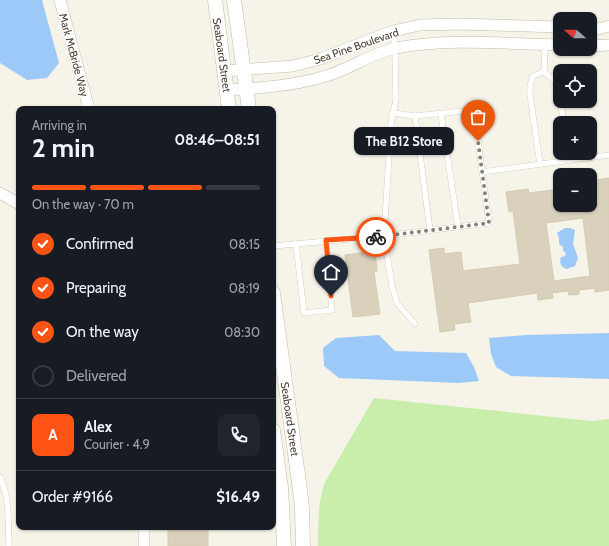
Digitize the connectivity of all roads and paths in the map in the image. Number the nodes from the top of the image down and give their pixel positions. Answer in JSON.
{"nodes":[{"id":1,"x":60,"y":0,"type":"edge"},
{"id":2,"x":214,"y":0,"type":"edge"},
{"id":3,"x":234,"y":0,"type":"edge"},
{"id":4,"x":544,"y":26,"type":"junction"},
{"id":5,"x":609,"y":26,"type":"edge"},
{"id":6,"x":553,"y":27,"type":"edge"},
{"id":7,"x":597,"y":29,"type":"edge"},
{"id":8,"x":393,"y":31,"type":"junction"},
{"id":9,"x":609,"y":44,"type":"edge"},
{"id":10,"x":545,"y":45,"type":"junction"},
{"id":11,"x":553,"y":45,"type":"edge"},
{"id":12,"x":597,"y":45,"type":"edge"},
{"id":13,"x":395,"y":49,"type":"junction"},
{"id":14,"x":244,"y":69,"type":"junction"},
{"id":15,"x":224,"y":70,"type":"junction"},
{"id":16,"x":544,"y":72,"type":"junction"},
{"id":17,"x":553,"y":79,"type":"edge"},
{"id":18,"x":246,"y":89,"type":"junction"},
{"id":19,"x":227,"y":90,"type":"junction"},
{"id":20,"x":87,"y":106,"type":"edge"},
{"id":21,"x":229,"y":106,"type":"edge"},
{"id":22,"x":248,"y":106,"type":"edge"},
{"id":23,"x":393,"y":112,"type":"junction"},
{"id":24,"x":441,"y":114,"type":"junction"},
{"id":25,"x":415,"y":116,"type":"junction"},
{"id":26,"x":609,"y":155,"type":"edge"},
{"id":27,"x":597,"y":157,"type":"edge"},
{"id":28,"x":570,"y":160,"type":"edge"},
{"id":29,"x":540,"y":164,"type":"junction"},
{"id":30,"x":482,"y":172,"type":"junction"},
{"id":31,"x":0,"y":193,"type":"edge"},
{"id":32,"x":16,"y":202,"type":"edge"},
{"id":33,"x":458,"y":227,"type":"junction"},
{"id":34,"x":430,"y":230,"type":"junction"},
{"id":35,"x":384,"y":236,"type":"junction"},
{"id":36,"x":326,"y":240,"type":"junction"},
{"id":37,"x":296,"y":244,"type":"junction"},
{"id":38,"x":276,"y":246,"type":"edge"},
{"id":39,"x":415,"y":324,"type":"dead end"},
{"id":40,"x":276,"y":343,"type":"edge"},
{"id":41,"x":276,"y":452,"type":"edge"},
{"id":42,"x":0,"y":477,"type":"edge"},
{"id":43,"x":144,"y":530,"type":"edge"},
{"id":44,"x":9,"y":546,"type":"edge"},
{"id":45,"x":144,"y":546,"type":"edge"},
{"id":46,"x":284,"y":546,"type":"edge"},
{"id":47,"x":303,"y":546,"type":"edge"}],
"edges":[{"from":1,"to":20,"type":"street","name":"Mark McBride Way"},
{"from":2,"to":15,"type":"street","name":"Seaboard Street"},
{"from":3,"to":14,"type":"street","name":"Seaboard Street"},
{"from":4,"to":6,"type":"street","name":"Sea Pine Boulevard"},
{"from":4,"to":8,"type":"street","name":"Sea Pine Boulevard"},
{"from":4,"to":10,"type":"street"},
{"from":5,"to":7,"type":"street"},
{"from":8,"to":13,"type":"lane"},
{"from":8,"to":14,"type":"street","name":"Sea Pine Boulevard"},
{"from":9,"to":12,"type":"street"},
{"from":10,"to":11,"type":"street","name":"Sea Pine Boulevard"},
{"from":10,"to":13,"type":"street","name":"Sea Pine Boulevard"},
{"from":10,"to":16,"type":"lane"},
{"from":13,"to":18,"type":"street","name":"Sea Pine Boulevard"},
{"from":13,"to":23,"type":"lane"},
{"from":14,"to":15,"type":"street","name":"Sea Pine Boulevard"},
{"from":14,"to":18,"type":"street","name":"Seaboard Street"},
{"from":15,"to":19,"type":"street","name":"Seaboard Street"},
{"from":16,"to":17,"type":"lane"},
{"from":16,"to":29,"type":"lane"},
{"from":18,"to":19,"type":"street","name":"Sea Pine Boulevard"},
{"from":18,"to":22,"type":"street","name":"Seaboard Street"},
{"from":19,"to":21,"type":"street","name":"Seaboard Street"},
{"from":23,"to":25,"type":"lane"},
{"from":23,"to":35,"type":"lane"},
{"from":24,"to":25,"type":"lane"},
{"from":24,"to":30,"type":"lane"},
{"from":24,"to":33,"type":"lane"},
{"from":25,"to":34,"type":"lane"},
{"from":26,"to":27,"type":"lane"},
{"from":28,"to":29,"type":"lane"},
{"from":29,"to":30,"type":"lane"},
{"from":30,"to":33,"type":"lane"},
{"from":31,"to":32,"type":"street"},
{"from":33,"to":34,"type":"lane"},
{"from":34,"to":35,"type":"lane"},
{"from":35,"to":36,"type":"lane"},
{"from":35,"to":39,"type":"lane"},
{"from":36,"to":37,"type":"lane"},
{"from":36,"to":37,"type":"lane"},
{"from":37,"to":38,"type":"lane"},
{"from":40,"to":47,"type":"street","name":"Seaboard Street"},
{"from":41,"to":46,"type":"street","name":"Seaboard Street"},
{"from":42,"to":44,"type":"lane"},
{"from":43,"to":45,"type":"street"}]}
